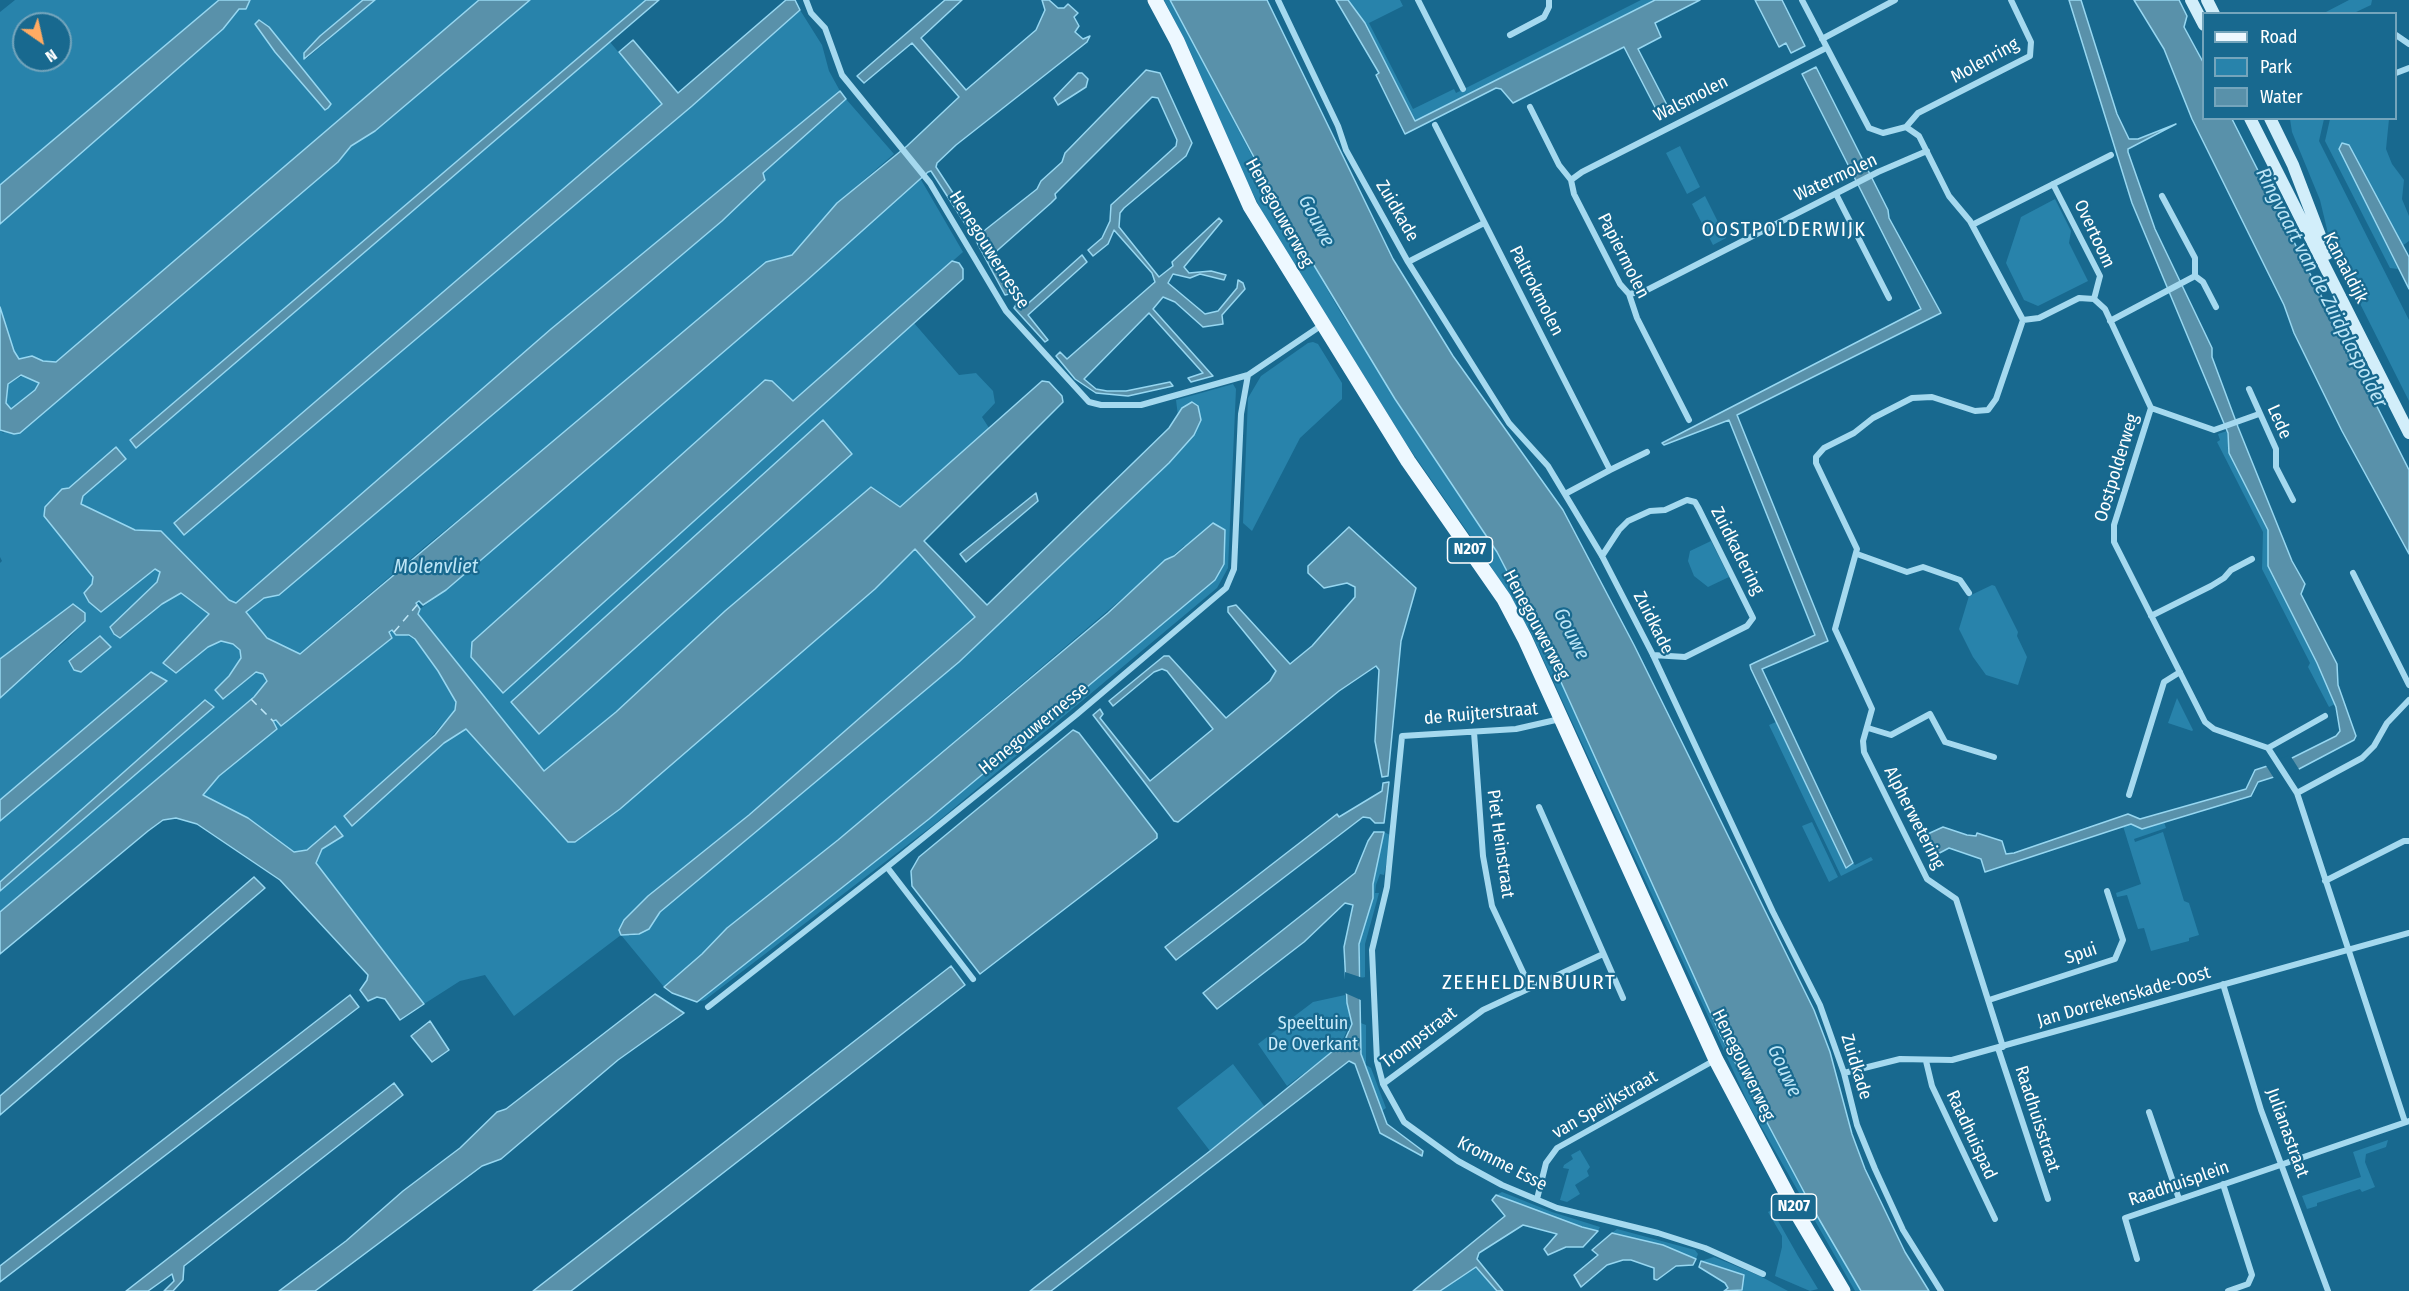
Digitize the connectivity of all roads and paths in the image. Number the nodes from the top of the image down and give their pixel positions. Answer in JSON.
{"nodes":[{"id":1,"x":806,"y":0,"type":"edge"},
{"id":2,"x":1155,"y":0,"type":"edge"},
{"id":3,"x":1278,"y":0,"type":"edge"},
{"id":4,"x":1418,"y":0,"type":"edge"},
{"id":5,"x":1549,"y":0,"type":"edge"},
{"id":6,"x":1802,"y":0,"type":"edge"},
{"id":7,"x":1895,"y":0,"type":"edge"},
{"id":8,"x":2011,"y":0,"type":"edge"},
{"id":9,"x":2191,"y":0,"type":"edge"},
{"id":10,"x":2202,"y":21,"type":"edge"},
{"id":11,"x":1510,"y":34,"type":"dead end"},
{"id":12,"x":1822,"y":39,"type":"junction"},
{"id":13,"x":1826,"y":48,"type":"junction"},
{"id":14,"x":1463,"y":89,"type":"dead end"},
{"id":15,"x":1530,"y":107,"type":"dead end"},
{"id":16,"x":2252,"y":120,"type":"edge"},
{"id":17,"x":2271,"y":120,"type":"edge"},
{"id":18,"x":1435,"y":125,"type":"dead end"},
{"id":19,"x":1906,"y":128,"type":"junction"},
{"id":20,"x":1927,"y":151,"type":"junction"},
{"id":21,"x":2111,"y":155,"type":"dead end"},
{"id":22,"x":1571,"y":180,"type":"junction"},
{"id":23,"x":2053,"y":184,"type":"junction"},
{"id":24,"x":1836,"y":194,"type":"junction"},
{"id":25,"x":2162,"y":196,"type":"dead end"},
{"id":26,"x":1484,"y":223,"type":"junction"},
{"id":27,"x":1972,"y":225,"type":"junction"},
{"id":28,"x":1408,"y":261,"type":"junction"},
{"id":29,"x":2195,"y":276,"type":"junction"},
{"id":30,"x":1629,"y":294,"type":"junction"},
{"id":31,"x":1889,"y":298,"type":"dead end"},
{"id":32,"x":2094,"y":299,"type":"junction"},
{"id":33,"x":2216,"y":307,"type":"dead end"},
{"id":34,"x":2023,"y":320,"type":"junction"},
{"id":35,"x":2110,"y":321,"type":"junction"},
{"id":36,"x":1322,"y":325,"type":"junction"},
{"id":37,"x":1248,"y":375,"type":"junction"},
{"id":38,"x":2249,"y":389,"type":"dead end"},
{"id":39,"x":2151,"y":408,"type":"junction"},
{"id":40,"x":2259,"y":414,"type":"junction"},
{"id":41,"x":2409,"y":416,"type":"edge"},
{"id":42,"x":1689,"y":420,"type":"dead end"},
{"id":43,"x":2409,"y":433,"type":"edge"},
{"id":44,"x":1647,"y":452,"type":"dead end"},
{"id":45,"x":1610,"y":470,"type":"junction"},
{"id":46,"x":1565,"y":494,"type":"junction"},
{"id":47,"x":2293,"y":500,"type":"dead end"},
{"id":48,"x":1857,"y":554,"type":"junction"},
{"id":49,"x":1602,"y":556,"type":"junction"},
{"id":50,"x":2252,"y":559,"type":"dead end"},
{"id":51,"x":2353,"y":573,"type":"dead end"},
{"id":52,"x":1969,"y":593,"type":"dead end"},
{"id":53,"x":2151,"y":616,"type":"junction"},
{"id":54,"x":1653,"y":655,"type":"junction"},
{"id":55,"x":2180,"y":672,"type":"junction"},
{"id":56,"x":2409,"y":685,"type":"edge"},
{"id":57,"x":2409,"y":700,"type":"edge"},
{"id":58,"x":2325,"y":716,"type":"dead end"},
{"id":59,"x":1562,"y":718,"type":"junction"},
{"id":60,"x":1868,"y":728,"type":"junction"},
{"id":61,"x":1474,"y":732,"type":"junction"},
{"id":62,"x":1402,"y":736,"type":"joint"},
{"id":63,"x":2268,"y":747,"type":"junction"},
{"id":64,"x":1994,"y":757,"type":"dead end"},
{"id":65,"x":2297,"y":793,"type":"junction"},
{"id":66,"x":2129,"y":795,"type":"dead end"},
{"id":67,"x":1539,"y":807,"type":"dead end"},
{"id":68,"x":2409,"y":841,"type":"edge"},
{"id":69,"x":887,"y":867,"type":"junction"},
{"id":70,"x":2325,"y":881,"type":"junction"},
{"id":71,"x":2107,"y":891,"type":"dead end"},
{"id":72,"x":2409,"y":933,"type":"edge"},
{"id":73,"x":2347,"y":950,"type":"junction"},
{"id":74,"x":1603,"y":954,"type":"junction"},
{"id":75,"x":973,"y":979,"type":"dead end"},
{"id":76,"x":2223,"y":984,"type":"junction"},
{"id":77,"x":1530,"y":987,"type":"junction"},
{"id":78,"x":1623,"y":998,"type":"dead end"},
{"id":79,"x":1989,"y":1000,"type":"junction"},
{"id":80,"x":708,"y":1007,"type":"dead end"},
{"id":81,"x":2001,"y":1047,"type":"junction"},
{"id":82,"x":1716,"y":1060,"type":"junction"},
{"id":83,"x":1926,"y":1060,"type":"junction"},
{"id":84,"x":1844,"y":1073,"type":"junction"},
{"id":85,"x":1383,"y":1084,"type":"junction"},
{"id":86,"x":2149,"y":1112,"type":"dead end"},
{"id":87,"x":2407,"y":1121,"type":"edge"},
{"id":88,"x":2282,"y":1165,"type":"junction"},
{"id":89,"x":2223,"y":1184,"type":"junction"},
{"id":90,"x":1537,"y":1199,"type":"junction"},
{"id":91,"x":2048,"y":1199,"type":"dead end"},
{"id":92,"x":2179,"y":1200,"type":"junction"},
{"id":93,"x":1995,"y":1219,"type":"dead end"},
{"id":94,"x":2137,"y":1259,"type":"dead end"},
{"id":95,"x":1763,"y":1274,"type":"dead end"},
{"id":96,"x":1843,"y":1291,"type":"edge"},
{"id":97,"x":1941,"y":1291,"type":"edge"},
{"id":98,"x":2228,"y":1291,"type":"edge"},
{"id":99,"x":2328,"y":1291,"type":"edge"}],
"edges":[{"from":1,"to":37,"type":"street","name":"Henegouwernesse"},
{"from":2,"to":36,"type":"main road","name":"Henegouwerweg","number":"N207"},
{"from":3,"to":28,"type":"street","name":"Zuidkade"},
{"from":4,"to":14,"type":"street"},
{"from":5,"to":11,"type":"street"},
{"from":6,"to":12,"type":"street"},
{"from":7,"to":12,"type":"street"},
{"from":8,"to":19,"type":"street","name":"Molenring"},
{"from":9,"to":10,"type":"main road"},
{"from":12,"to":13,"type":"street"},
{"from":13,"to":19,"type":"street"},
{"from":13,"to":22,"type":"street","name":"Walsmolen"},
{"from":15,"to":22,"type":"street","name":"Papiermolen"},
{"from":16,"to":43,"type":"main road","name":"Kanaaldijk"},
{"from":17,"to":41,"type":"main road","name":"Kanaaldijk"},
{"from":18,"to":26,"type":"street","name":"Paltrokmolen"},
{"from":19,"to":20,"type":"street"},
{"from":20,"to":24,"type":"street","name":"Watermolen"},
{"from":20,"to":27,"type":"street"},
{"from":21,"to":23,"type":"street","name":"Overtoom"},
{"from":22,"to":30,"type":"street","name":"Papiermolen"},
{"from":23,"to":27,"type":"street","name":"Overtoom"},
{"from":23,"to":32,"type":"street","name":"Overtoom"},
{"from":24,"to":30,"type":"street","name":"Watermolen"},
{"from":24,"to":31,"type":"street"},
{"from":25,"to":29,"type":"street"},
{"from":26,"to":28,"type":"street"},
{"from":26,"to":45,"type":"street","name":"Paltrokmolen"},
{"from":27,"to":34,"type":"street"},
{"from":28,"to":46,"type":"street","name":"Zuidkade"},
{"from":29,"to":33,"type":"street"},
{"from":29,"to":35,"type":"street"},
{"from":30,"to":42,"type":"street","name":"Papiermolen"},
{"from":32,"to":34,"type":"street"},
{"from":32,"to":35,"type":"street","name":"Oostpolderweg"},
{"from":34,"to":48,"type":"street"},
{"from":35,"to":39,"type":"street","name":"Oostpolderweg"},
{"from":36,"to":37,"type":"street","name":"Henegouwernesse"},
{"from":36,"to":59,"type":"main road","name":"Henegouwerweg","number":"N207"},
{"from":37,"to":69,"type":"street","name":"Henegouwernesse"},
{"from":38,"to":40,"type":"street","name":"Lede"},
{"from":39,"to":40,"type":"street"},
{"from":39,"to":53,"type":"street","name":"Oostpolderweg"},
{"from":40,"to":47,"type":"street","name":"Lede"},
{"from":44,"to":45,"type":"street"},
{"from":45,"to":46,"type":"street"},
{"from":46,"to":49,"type":"street","name":"Zuidkade"},
{"from":48,"to":52,"type":"street"},
{"from":48,"to":60,"type":"street","name":"Alpherwetering"},
{"from":49,"to":54,"type":"street","name":"Zuidkade"},
{"from":49,"to":54,"type":"street","name":"Zuidkadering"},
{"from":50,"to":53,"type":"street"},
{"from":51,"to":56,"type":"street"},
{"from":53,"to":55,"type":"street","name":"Oostpolderweg"},
{"from":54,"to":84,"type":"street","name":"Zuidkade"},
{"from":55,"to":63,"type":"street","name":"Oostpolderweg"},
{"from":55,"to":66,"type":"street"},
{"from":57,"to":65,"type":"street"},
{"from":58,"to":63,"type":"street"},
{"from":59,"to":61,"type":"street","name":"de Ruijterstraat"},
{"from":59,"to":82,"type":"main road","name":"Henegouwerweg","number":"N207"},
{"from":60,"to":64,"type":"street"},
{"from":60,"to":79,"type":"street","name":"Alpherwetering"},
{"from":61,"to":62,"type":"street","name":"de Ruijterstraat"},
{"from":61,"to":77,"type":"street","name":"Piet Heinstraat"},
{"from":62,"to":85,"type":"street","name":"Kromme Esse"},
{"from":63,"to":65,"type":"street"},
{"from":65,"to":70,"type":"street"},
{"from":67,"to":74,"type":"street"},
{"from":68,"to":70,"type":"street"},
{"from":69,"to":75,"type":"street"},
{"from":69,"to":80,"type":"street","name":"Henegouwernesse"},
{"from":70,"to":73,"type":"street"},
{"from":71,"to":79,"type":"street","name":"Spui"},
{"from":72,"to":73,"type":"street","name":"Jan Dorrekenskade-Oost"},
{"from":73,"to":76,"type":"street","name":"Jan Dorrekenskade-Oost"},
{"from":73,"to":87,"type":"street"},
{"from":74,"to":77,"type":"street","name":"Trompstraat"},
{"from":74,"to":78,"type":"street"},
{"from":76,"to":81,"type":"street","name":"Jan Dorrekenskade-Oost"},
{"from":76,"to":88,"type":"street","name":"Julianastraat"},
{"from":77,"to":85,"type":"street","name":"Trompstraat"},
{"from":79,"to":81,"type":"street","name":"Alpherwetering"},
{"from":81,"to":83,"type":"street","name":"Jan Dorrekenskade-Oost"},
{"from":81,"to":91,"type":"street","name":"Raadhuisstraat"},
{"from":82,"to":90,"type":"street","name":"van Speijkstraat"},
{"from":82,"to":96,"type":"main road","name":"Henegouwerweg","number":"N207"},
{"from":83,"to":84,"type":"street","name":"Jan Dorrekenskade-Oost"},
{"from":83,"to":93,"type":"street","name":"Raadhuispad"},
{"from":84,"to":97,"type":"street","name":"Zuidkade"},
{"from":85,"to":90,"type":"street","name":"Kromme Esse"},
{"from":86,"to":92,"type":"street"},
{"from":87,"to":88,"type":"street","name":"Raadhuisplein"},
{"from":88,"to":89,"type":"street","name":"Raadhuisplein"},
{"from":88,"to":99,"type":"street","name":"Julianastraat"},
{"from":89,"to":92,"type":"street","name":"Raadhuisplein"},
{"from":89,"to":98,"type":"street"},
{"from":90,"to":95,"type":"street","name":"Kromme Esse"},
{"from":92,"to":94,"type":"street","name":"Raadhuisplein"}]}
